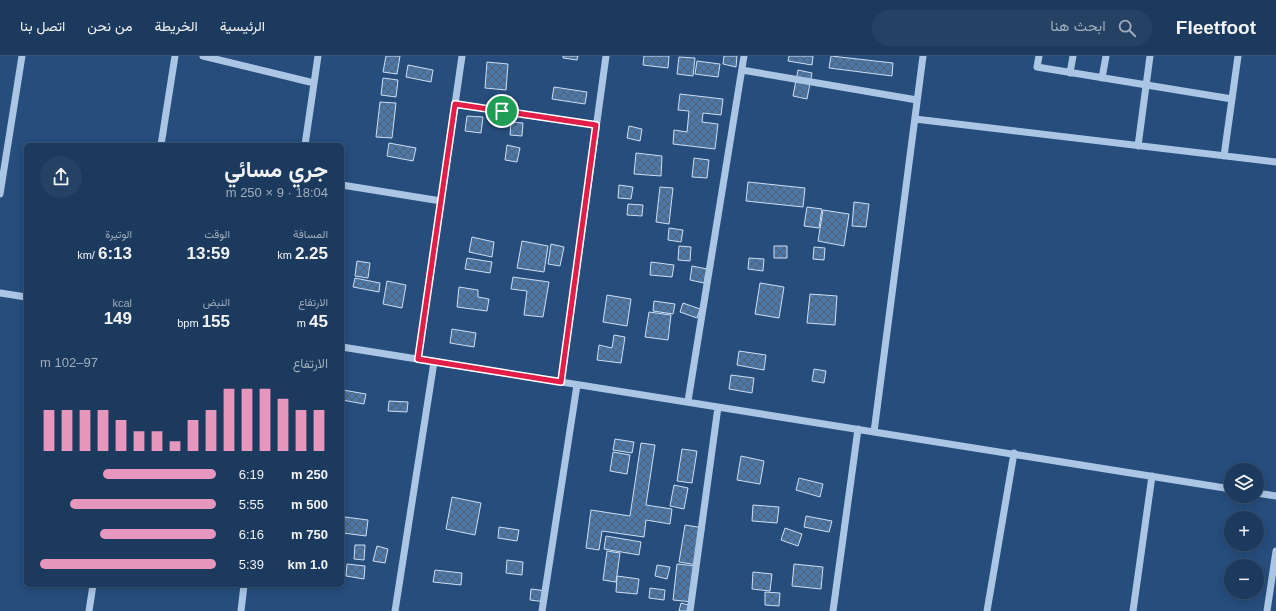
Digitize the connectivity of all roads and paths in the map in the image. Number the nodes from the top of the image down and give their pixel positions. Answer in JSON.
{"nodes":[{"id":1,"x":22,"y":56,"type":"edge"},
{"id":2,"x":176,"y":56,"type":"edge"},
{"id":3,"x":203,"y":56,"type":"edge"},
{"id":4,"x":318,"y":56,"type":"edge"},
{"id":5,"x":462,"y":56,"type":"edge"},
{"id":6,"x":606,"y":56,"type":"edge"},
{"id":7,"x":744,"y":56,"type":"edge"},
{"id":8,"x":923,"y":56,"type":"edge"},
{"id":9,"x":1039,"y":56,"type":"edge"},
{"id":10,"x":1073,"y":56,"type":"edge"},
{"id":11,"x":1106,"y":56,"type":"edge"},
{"id":12,"x":1150,"y":56,"type":"edge"},
{"id":13,"x":1238,"y":56,"type":"edge"},
{"id":14,"x":742,"y":70,"type":"junction"},
{"id":15,"x":1070,"y":73,"type":"junction"},
{"id":16,"x":1102,"y":78,"type":"junction"},
{"id":17,"x":314,"y":83,"type":"junction"},
{"id":18,"x":1146,"y":85,"type":"junction"},
{"id":19,"x":1232,"y":99,"type":"junction"},
{"id":20,"x":917,"y":100,"type":"junction"},
{"id":21,"x":455,"y":104,"type":"junction"},
{"id":22,"x":915,"y":119,"type":"junction"},
{"id":23,"x":596,"y":125,"type":"junction"},
{"id":24,"x":161,"y":143,"type":"edge"},
{"id":25,"x":305,"y":143,"type":"edge"},
{"id":26,"x":1138,"y":146,"type":"junction"},
{"id":27,"x":1224,"y":156,"type":"junction"},
{"id":28,"x":1276,"y":162,"type":"edge"},
{"id":29,"x":344,"y":185,"type":"edge"},
{"id":30,"x":0,"y":194,"type":"edge"},
{"id":31,"x":441,"y":201,"type":"junction"},
{"id":32,"x":0,"y":293,"type":"edge"},
{"id":33,"x":24,"y":297,"type":"edge"},
{"id":34,"x":344,"y":347,"type":"edge"},
{"id":35,"x":418,"y":359,"type":"junction"},
{"id":36,"x":434,"y":362,"type":"junction"},
{"id":37,"x":561,"y":382,"type":"junction"},
{"id":38,"x":578,"y":385,"type":"junction"},
{"id":39,"x":688,"y":401,"type":"junction"},
{"id":40,"x":718,"y":407,"type":"junction"},
{"id":41,"x":858,"y":429,"type":"junction"},
{"id":42,"x":874,"y":432,"type":"junction"},
{"id":43,"x":1014,"y":453,"type":"junction"},
{"id":44,"x":1152,"y":476,"type":"junction"},
{"id":45,"x":1224,"y":488,"type":"edge"},
{"id":46,"x":1264,"y":494,"type":"edge"},
{"id":47,"x":1276,"y":496,"type":"edge"},
{"id":48,"x":1276,"y":551,"type":"edge"},
{"id":49,"x":93,"y":587,"type":"edge"},
{"id":50,"x":244,"y":587,"type":"edge"},
{"id":51,"x":89,"y":611,"type":"edge"},
{"id":52,"x":240,"y":611,"type":"edge"},
{"id":53,"x":395,"y":611,"type":"edge"},
{"id":54,"x":542,"y":611,"type":"edge"},
{"id":55,"x":690,"y":611,"type":"edge"},
{"id":56,"x":833,"y":611,"type":"edge"},
{"id":57,"x":987,"y":611,"type":"edge"},
{"id":58,"x":1133,"y":611,"type":"edge"},
{"id":59,"x":1267,"y":611,"type":"edge"}],
"edges":[{"from":1,"to":30,"type":"street"},
{"from":2,"to":24,"type":"street"},
{"from":3,"to":17,"type":"street"},
{"from":4,"to":17,"type":"street"},
{"from":5,"to":21,"type":"street"},
{"from":6,"to":23,"type":"street"},
{"from":7,"to":14,"type":"street"},
{"from":8,"to":20,"type":"street"},
{"from":9,"to":15,"type":"street"},
{"from":10,"to":15,"type":"street"},
{"from":11,"to":16,"type":"street"},
{"from":12,"to":18,"type":"street"},
{"from":13,"to":19,"type":"street"},
{"from":14,"to":20,"type":"street"},
{"from":14,"to":39,"type":"street"},
{"from":15,"to":16,"type":"street"},
{"from":16,"to":18,"type":"street"},
{"from":17,"to":25,"type":"street"},
{"from":18,"to":19,"type":"street"},
{"from":18,"to":26,"type":"street"},
{"from":19,"to":27,"type":"street"},
{"from":20,"to":22,"type":"street"},
{"from":21,"to":23,"type":"street"},
{"from":21,"to":31,"type":"street"},
{"from":22,"to":26,"type":"street"},
{"from":22,"to":42,"type":"street"},
{"from":23,"to":37,"type":"street"},
{"from":26,"to":27,"type":"street"},
{"from":27,"to":28,"type":"street"},
{"from":29,"to":31,"type":"street"},
{"from":31,"to":35,"type":"street"},
{"from":32,"to":33,"type":"street"},
{"from":34,"to":35,"type":"street"},
{"from":35,"to":36,"type":"street"},
{"from":36,"to":37,"type":"street"},
{"from":36,"to":53,"type":"street"},
{"from":37,"to":38,"type":"street"},
{"from":38,"to":39,"type":"street"},
{"from":38,"to":54,"type":"street"},
{"from":39,"to":40,"type":"street"},
{"from":40,"to":41,"type":"street"},
{"from":40,"to":55,"type":"street"},
{"from":41,"to":42,"type":"street"},
{"from":41,"to":56,"type":"street"},
{"from":42,"to":43,"type":"street"},
{"from":43,"to":44,"type":"street"},
{"from":43,"to":57,"type":"street"},
{"from":44,"to":45,"type":"street"},
{"from":44,"to":58,"type":"street"},
{"from":46,"to":47,"type":"street"},
{"from":48,"to":59,"type":"street"},
{"from":49,"to":51,"type":"street"},
{"from":50,"to":52,"type":"street"}]}
